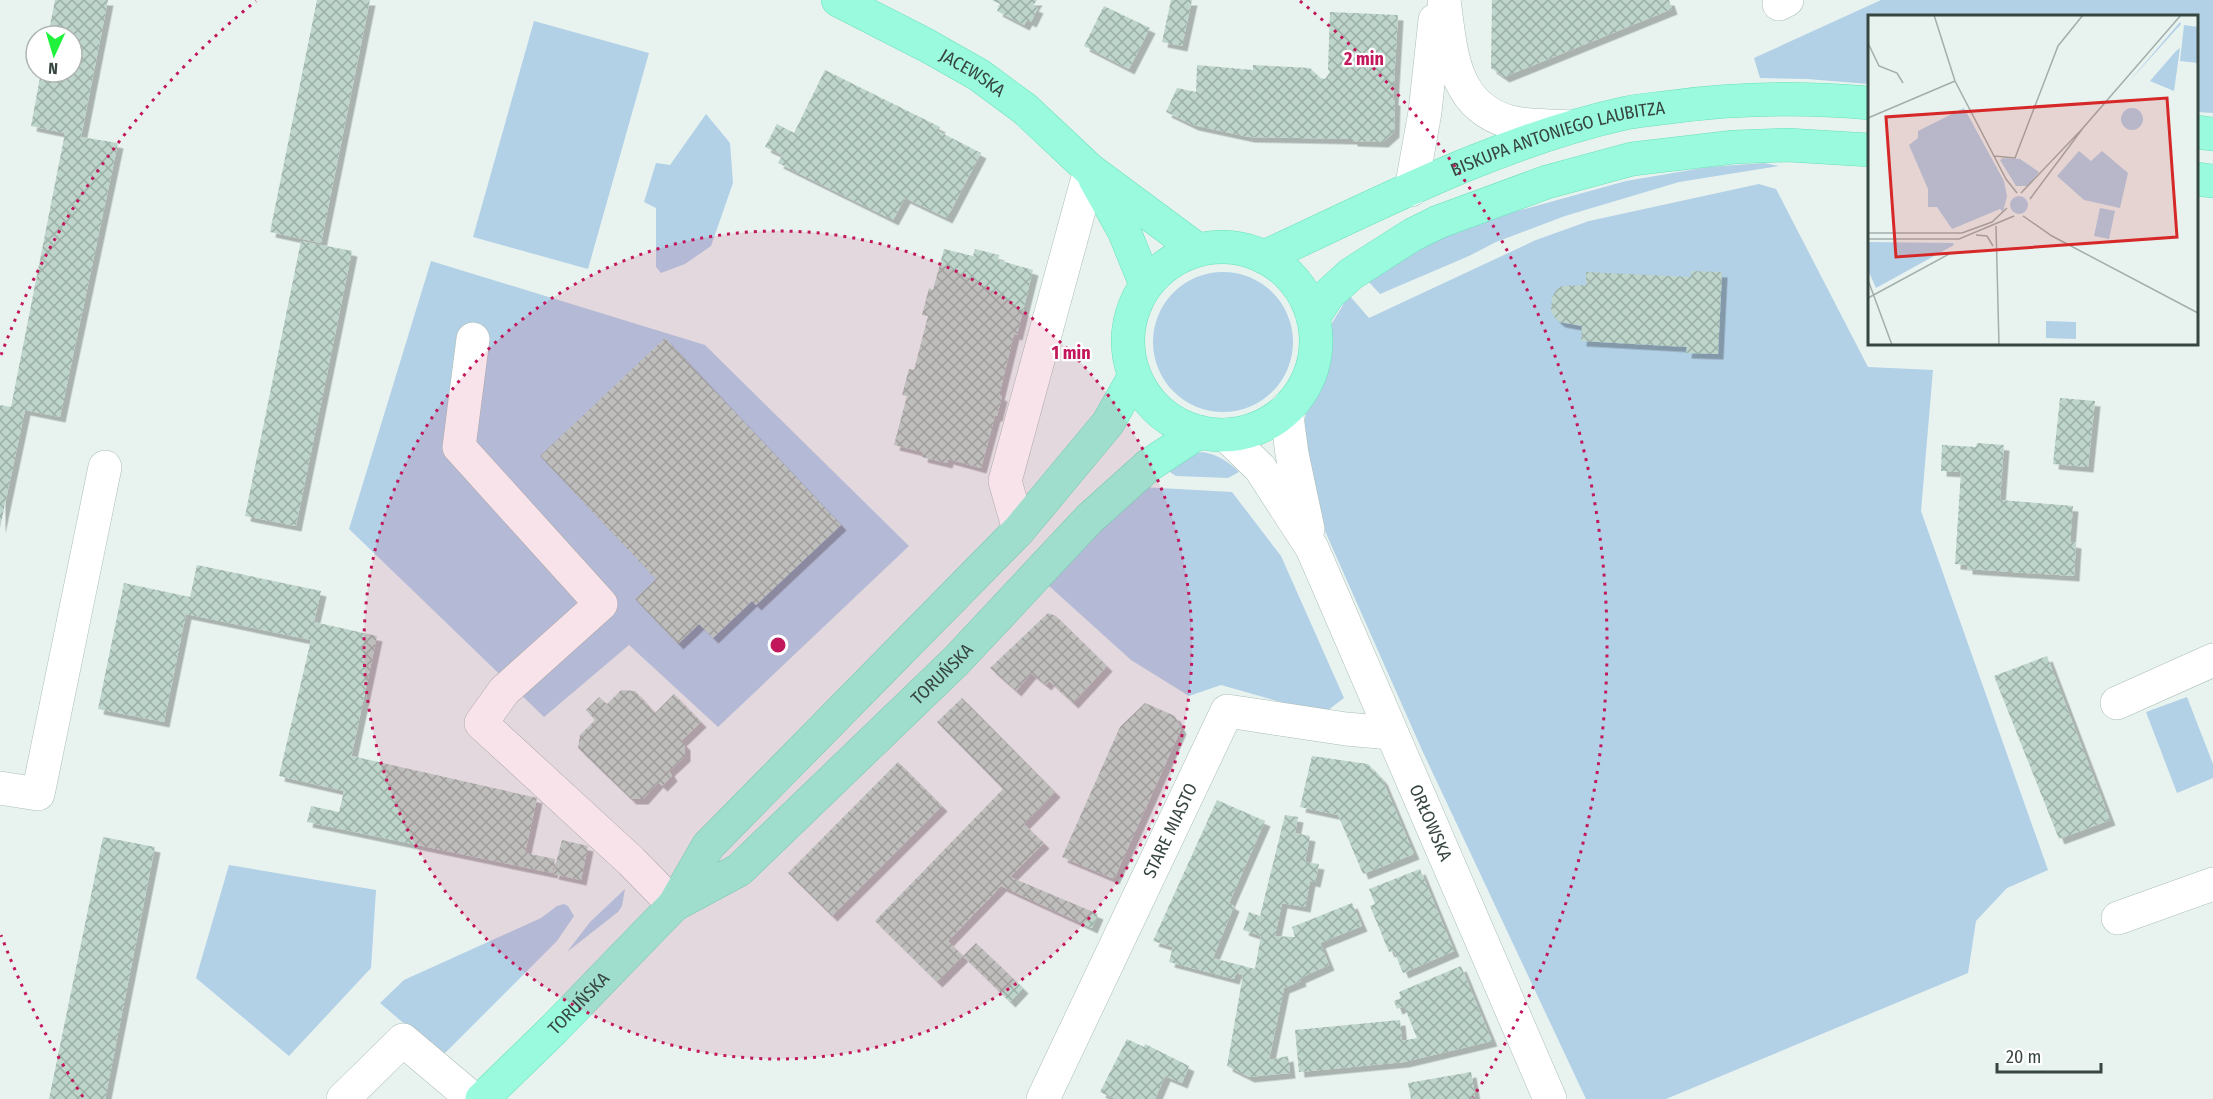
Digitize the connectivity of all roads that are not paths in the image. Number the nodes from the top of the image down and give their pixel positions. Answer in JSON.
{"nodes":[{"id":1,"x":838,"y":0,"type":"edge"},
{"id":2,"x":1437,"y":0,"type":"edge"},
{"id":3,"x":1444,"y":0,"type":"edge"},
{"id":4,"x":1868,"y":103,"type":"edge"},
{"id":5,"x":1572,"y":127,"type":"junction"},
{"id":6,"x":2198,"y":132,"type":"edge"},
{"id":7,"x":2213,"y":134,"type":"edge"},
{"id":8,"x":1868,"y":150,"type":"edge"},
{"id":9,"x":1090,"y":170,"type":"junction"},
{"id":10,"x":2198,"y":179,"type":"edge"},
{"id":11,"x":2213,"y":181,"type":"edge"},
{"id":12,"x":1411,"y":190,"type":"junction"},
{"id":13,"x":1198,"y":250,"type":"junction"},
{"id":14,"x":1264,"y":257,"type":"junction"},
{"id":15,"x":1146,"y":285,"type":"junction"},
{"id":16,"x":1313,"y":318,"type":"junction"},
{"id":17,"x":473,"y":339,"type":"dead end"},
{"id":18,"x":1134,"y":377,"type":"junction"},
{"id":19,"x":1286,"y":409,"type":"junction"},
{"id":20,"x":1212,"y":433,"type":"junction"},
{"id":21,"x":105,"y":467,"type":"dead end"},
{"id":22,"x":1019,"y":530,"type":"junction"},
{"id":23,"x":1312,"y":548,"type":"junction"},
{"id":24,"x":2213,"y":660,"type":"edge"},
{"id":25,"x":2117,"y":703,"type":"dead end"},
{"id":26,"x":1391,"y":733,"type":"junction"},
{"id":27,"x":0,"y":788,"type":"edge"},
{"id":28,"x":2213,"y":884,"type":"edge"},
{"id":29,"x":674,"y":905,"type":"junction"},
{"id":30,"x":2118,"y":918,"type":"dead end"},
{"id":31,"x":343,"y":1099,"type":"edge"},
{"id":32,"x":472,"y":1099,"type":"edge"},
{"id":33,"x":482,"y":1099,"type":"edge"},
{"id":34,"x":1043,"y":1099,"type":"edge"},
{"id":35,"x":1550,"y":1099,"type":"edge"}],
"edges":[{"from":1,"to":9,"type":"main road","name":"JACEWSKA"},
{"from":2,"to":12,"type":"street"},
{"from":3,"to":5,"type":"street"},
{"from":4,"to":5,"type":"main road","name":"BISKUPA ANTONIEGO LAUBITZA"},
{"from":5,"to":12,"type":"main road","name":"BISKUPA ANTONIEGO LAUBITZA"},
{"from":6,"to":7,"type":"main road"},
{"from":8,"to":16,"type":"main road","name":"BISKUPA ANTONIEGO LAUBITZA"},
{"from":9,"to":13,"type":"main road","name":"JACEWSKA"},
{"from":9,"to":15,"type":"main road","name":"JACEWSKA"},
{"from":9,"to":22,"type":"street"},
{"from":10,"to":11,"type":"main road"},
{"from":12,"to":14,"type":"main road","name":"BISKUPA ANTONIEGO LAUBITZA"},
{"from":13,"to":14,"type":"main road"},
{"from":13,"to":15,"type":"main road"},
{"from":14,"to":16,"type":"main road"},
{"from":15,"to":18,"type":"main road"},
{"from":16,"to":19,"type":"main road"},
{"from":17,"to":29,"type":"street"},
{"from":18,"to":20,"type":"main road"},
{"from":18,"to":22,"type":"main road","name":"TORUŃSKA"},
{"from":19,"to":20,"type":"main road"},
{"from":19,"to":23,"type":"street","name":"ORŁOWSKA"},
{"from":20,"to":23,"type":"street","name":"ORŁOWSKA"},
{"from":20,"to":29,"type":"main road","name":"TORUŃSKA"},
{"from":21,"to":27,"type":"street"},
{"from":22,"to":29,"type":"main road","name":"TORUŃSKA"},
{"from":23,"to":26,"type":"street","name":"ORŁOWSKA"},
{"from":24,"to":25,"type":"street"},
{"from":26,"to":34,"type":"street","name":"STARE MIASTO"},
{"from":26,"to":35,"type":"street","name":"ORŁOWSKA"},
{"from":28,"to":30,"type":"street"},
{"from":29,"to":33,"type":"main road","name":"TORUŃSKA"},
{"from":31,"to":32,"type":"street"}]}
